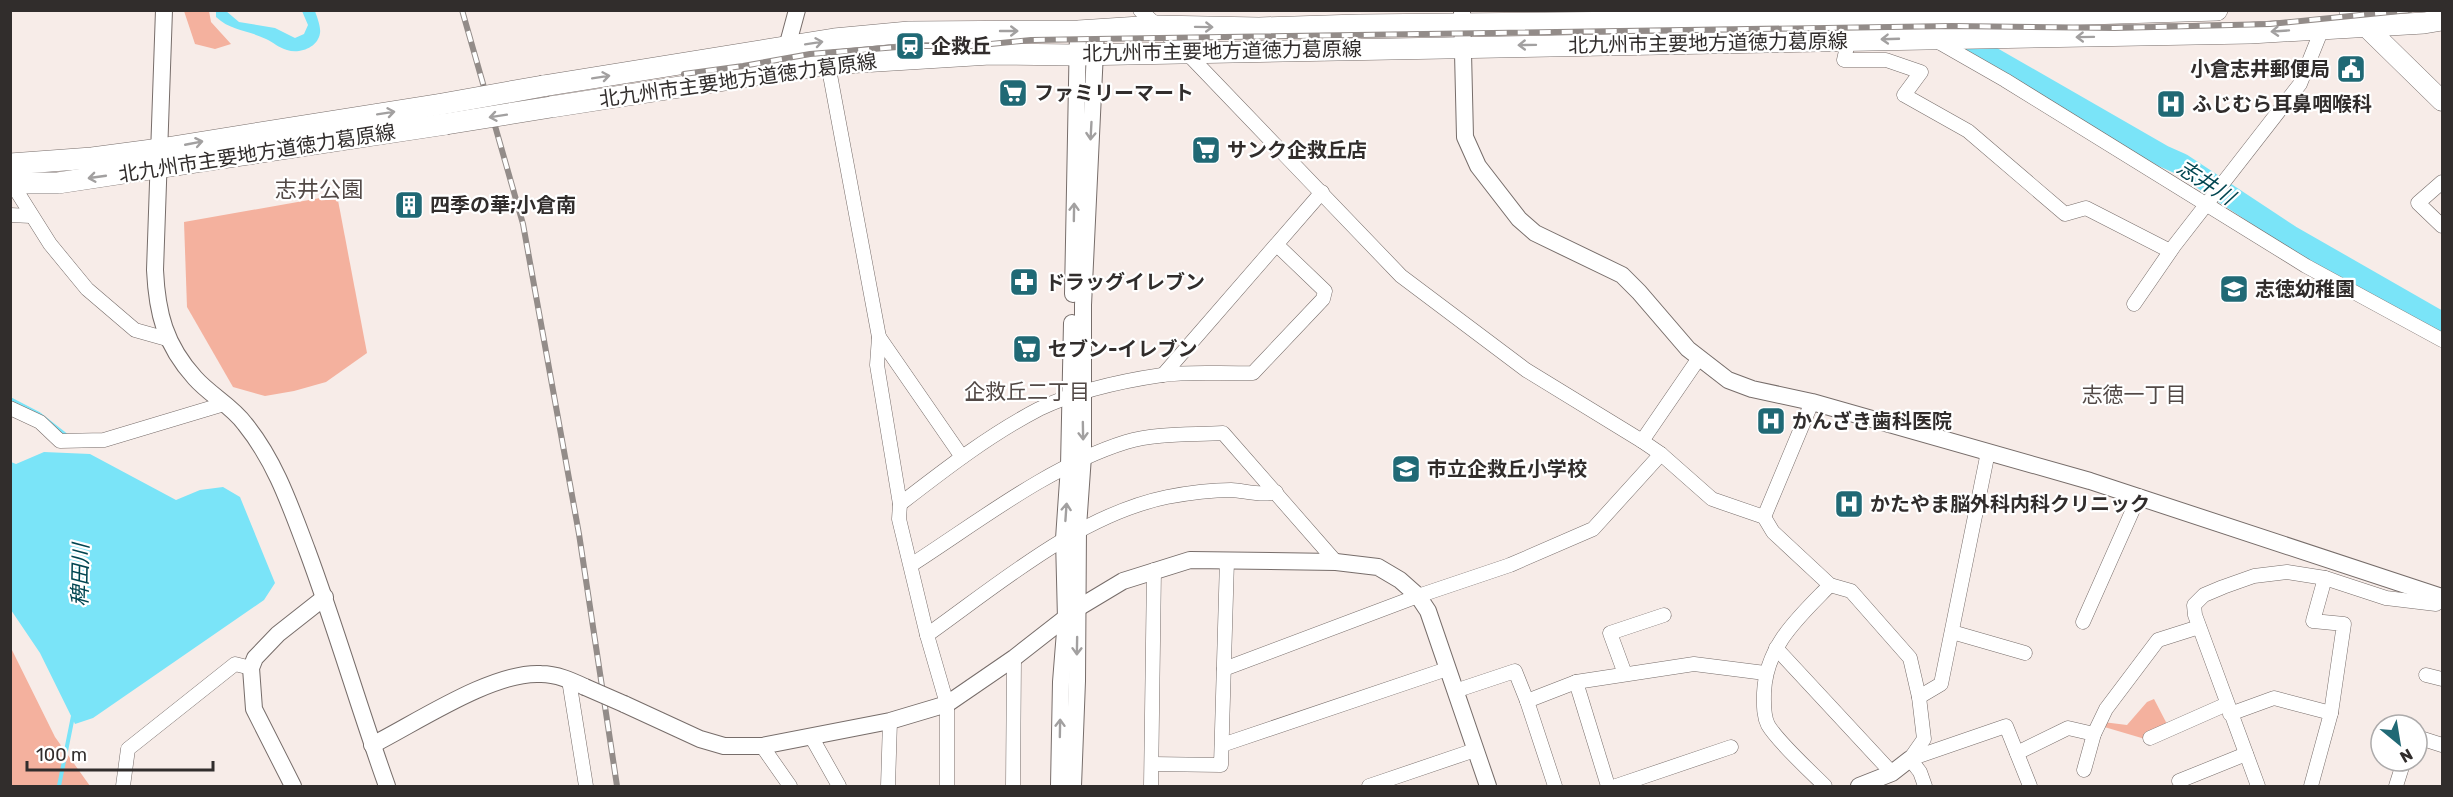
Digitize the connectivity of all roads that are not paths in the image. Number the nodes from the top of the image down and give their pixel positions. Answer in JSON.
{"nodes":[{"id":1,"x":164,"y":10,"type":"edge"},
{"id":2,"x":797,"y":10,"type":"edge"},
{"id":3,"x":1140,"y":10,"type":"edge"},
{"id":4,"x":2217,"y":10,"type":"edge"},
{"id":5,"x":2349,"y":10,"type":"edge"},
{"id":6,"x":1942,"y":14,"type":"edge"},
{"id":7,"x":1462,"y":17,"type":"edge"},
{"id":8,"x":1850,"y":19,"type":"junction"},
{"id":9,"x":2442,"y":20,"type":"edge"},
{"id":10,"x":1156,"y":26,"type":"junction"},
{"id":11,"x":2364,"y":26,"type":"junction"},
{"id":12,"x":2322,"y":29,"type":"junction"},
{"id":13,"x":1087,"y":31,"type":"junction"},
{"id":14,"x":1930,"y":38,"type":"junction"},
{"id":15,"x":1850,"y":41,"type":"junction"},
{"id":16,"x":787,"y":47,"type":"junction"},
{"id":17,"x":1464,"y":47,"type":"junction"},
{"id":18,"x":1185,"y":51,"type":"junction"},
{"id":19,"x":1086,"y":54,"type":"junction"},
{"id":20,"x":828,"y":64,"type":"junction"},
{"id":21,"x":2442,"y":100,"type":"edge"},
{"id":22,"x":444,"y":114,"type":"junction"},
{"id":23,"x":159,"y":159,"type":"junction"},
{"id":24,"x":10,"y":164,"type":"edge"},
{"id":25,"x":2442,"y":182,"type":"edge"},
{"id":26,"x":13,"y":186,"type":"edge"},
{"id":27,"x":1322,"y":192,"type":"junction"},
{"id":28,"x":2205,"y":205,"type":"junction"},
{"id":29,"x":10,"y":215,"type":"edge"},
{"id":30,"x":31,"y":216,"type":"junction"},
{"id":31,"x":2442,"y":226,"type":"edge"},
{"id":32,"x":1276,"y":245,"type":"junction"},
{"id":33,"x":2170,"y":251,"type":"junction"},
{"id":34,"x":2134,"y":304,"type":"dead end"},
{"id":35,"x":879,"y":337,"type":"junction"},
{"id":36,"x":167,"y":339,"type":"junction"},
{"id":37,"x":2442,"y":340,"type":"edge"},
{"id":38,"x":1699,"y":358,"type":"junction"},
{"id":39,"x":1163,"y":375,"type":"junction"},
{"id":40,"x":1076,"y":394,"type":"junction"},
{"id":41,"x":1812,"y":402,"type":"junction"},
{"id":42,"x":224,"y":404,"type":"junction"},
{"id":43,"x":10,"y":408,"type":"edge"},
{"id":44,"x":1642,"y":441,"type":"junction"},
{"id":45,"x":1988,"y":452,"type":"junction"},
{"id":46,"x":1661,"y":454,"type":"junction"},
{"id":47,"x":962,"y":457,"type":"junction"},
{"id":48,"x":1076,"y":464,"type":"junction"},
{"id":49,"x":1276,"y":492,"type":"junction"},
{"id":50,"x":2139,"y":496,"type":"junction"},
{"id":51,"x":900,"y":504,"type":"junction"},
{"id":52,"x":1764,"y":517,"type":"junction"},
{"id":53,"x":1071,"y":536,"type":"junction"},
{"id":54,"x":1227,"y":560,"type":"junction"},
{"id":55,"x":1336,"y":562,"type":"junction"},
{"id":56,"x":911,"y":566,"type":"junction"},
{"id":57,"x":1154,"y":570,"type":"junction"},
{"id":58,"x":2325,"y":578,"type":"junction"},
{"id":59,"x":1830,"y":585,"type":"junction"},
{"id":60,"x":1418,"y":596,"type":"junction"},
{"id":61,"x":325,"y":597,"type":"junction"},
{"id":62,"x":2442,"y":598,"type":"edge"},
{"id":63,"x":1072,"y":613,"type":"junction"},
{"id":64,"x":1664,"y":615,"type":"dead end"},
{"id":65,"x":2083,"y":622,"type":"dead end"},
{"id":66,"x":2199,"y":627,"type":"junction"},
{"id":67,"x":1952,"y":632,"type":"junction"},
{"id":68,"x":927,"y":635,"type":"junction"},
{"id":69,"x":1776,"y":648,"type":"junction"},
{"id":70,"x":2025,"y":654,"type":"dead end"},
{"id":71,"x":1014,"y":658,"type":"junction"},
{"id":72,"x":251,"y":668,"type":"junction"},
{"id":73,"x":1224,"y":669,"type":"junction"},
{"id":74,"x":1447,"y":669,"type":"junction"},
{"id":75,"x":1765,"y":673,"type":"junction"},
{"id":76,"x":1625,"y":674,"type":"junction"},
{"id":77,"x":2426,"y":675,"type":"dead end"},
{"id":78,"x":569,"y":680,"type":"junction"},
{"id":79,"x":2442,"y":680,"type":"edge"},
{"id":80,"x":1576,"y":682,"type":"junction"},
{"id":81,"x":1455,"y":691,"type":"junction"},
{"id":82,"x":1919,"y":697,"type":"junction"},
{"id":83,"x":1527,"y":700,"type":"junction"},
{"id":84,"x":947,"y":704,"type":"junction"},
{"id":85,"x":2229,"y":709,"type":"junction"},
{"id":86,"x":2331,"y":713,"type":"junction"},
{"id":87,"x":890,"y":721,"type":"junction"},
{"id":88,"x":2094,"y":734,"type":"junction"},
{"id":89,"x":812,"y":738,"type":"junction"},
{"id":90,"x":2150,"y":738,"type":"dead end"},
{"id":91,"x":1222,"y":745,"type":"junction"},
{"id":92,"x":372,"y":746,"type":"junction"},
{"id":93,"x":762,"y":746,"type":"junction"},
{"id":94,"x":1731,"y":747,"type":"dead end"},
{"id":95,"x":1475,"y":750,"type":"junction"},
{"id":96,"x":2017,"y":753,"type":"junction"},
{"id":97,"x":2246,"y":754,"type":"junction"},
{"id":98,"x":1911,"y":759,"type":"junction"},
{"id":99,"x":1152,"y":764,"type":"junction"},
{"id":100,"x":2084,"y":770,"type":"dead end"},
{"id":101,"x":1892,"y":773,"type":"junction"},
{"id":102,"x":2179,"y":781,"type":"dead end"},
{"id":103,"x":123,"y":786,"type":"edge"},
{"id":104,"x":293,"y":786,"type":"edge"},
{"id":105,"x":387,"y":786,"type":"edge"},
{"id":106,"x":586,"y":786,"type":"edge"},
{"id":107,"x":790,"y":786,"type":"edge"},
{"id":108,"x":839,"y":786,"type":"edge"},
{"id":109,"x":888,"y":786,"type":"edge"},
{"id":110,"x":947,"y":786,"type":"edge"},
{"id":111,"x":1012,"y":786,"type":"edge"},
{"id":112,"x":1059,"y":786,"type":"edge"},
{"id":113,"x":1073,"y":786,"type":"edge"},
{"id":114,"x":1151,"y":786,"type":"edge"},
{"id":115,"x":1369,"y":786,"type":"edge"},
{"id":116,"x":1488,"y":786,"type":"edge"},
{"id":117,"x":1555,"y":786,"type":"edge"},
{"id":118,"x":1608,"y":786,"type":"edge"},
{"id":119,"x":1616,"y":786,"type":"edge"},
{"id":120,"x":1825,"y":786,"type":"edge"},
{"id":121,"x":1858,"y":786,"type":"edge"},
{"id":122,"x":1925,"y":786,"type":"edge"},
{"id":123,"x":2030,"y":786,"type":"edge"},
{"id":124,"x":2258,"y":786,"type":"edge"},
{"id":125,"x":2311,"y":786,"type":"edge"}],
"edges":[{"from":1,"to":23,"type":"street"},
{"from":2,"to":16,"type":"street"},
{"from":3,"to":10,"type":"street"},
{"from":4,"to":6,"type":"main road","name":"北九州市主要地方道徳力葛原線"},
{"from":5,"to":11,"type":"main road"},
{"from":6,"to":8,"type":"main road","name":"北九州市主要地方道徳力葛原線"},
{"from":7,"to":8,"type":"main road","name":"北九州市主要地方道徳力葛原線"},
{"from":10,"to":7,"type":"main road","name":"北九州市主要地方道徳力葛原線","one_way":true},
{"from":7,"to":17,"type":"street"},
{"from":8,"to":15,"type":"street"},
{"from":9,"to":11,"type":"main road","name":"北九州市主要地方道徳力葛原線"},
{"from":10,"to":13,"type":"main road","name":"北九州市主要地方道徳力葛原線"},
{"from":10,"to":18,"type":"street"},
{"from":11,"to":12,"type":"main road","name":"北九州市主要地方道徳力葛原線"},
{"from":11,"to":21,"type":"main road"},
{"from":12,"to":14,"type":"main road","name":"北九州市主要地方道徳力葛原線","one_way":true},
{"from":12,"to":28,"type":"street"},
{"from":16,"to":13,"type":"main road","name":"北九州市主要地方道徳力葛原線","one_way":true},
{"from":13,"to":19,"type":"street"},
{"from":14,"to":15,"type":"main road","name":"北九州市主要地方道徳力葛原線","one_way":true},
{"from":14,"to":28,"type":"street"},
{"from":15,"to":17,"type":"main road","name":"北九州市主要地方道徳力葛原線","one_way":true},
{"from":15,"to":33,"type":"street"},
{"from":22,"to":16,"type":"main road","name":"北九州市主要地方道徳力葛原線","one_way":true,"bridge":true},
{"from":17,"to":18,"type":"main road","name":"北九州市主要地方道徳力葛原線"},
{"from":17,"to":38,"type":"street"},
{"from":18,"to":19,"type":"main road","name":"北九州市主要地方道徳力葛原線"},
{"from":18,"to":27,"type":"street"},
{"from":19,"to":20,"type":"main road","name":"北九州市主要地方道徳力葛原線"},
{"from":19,"to":40,"type":"street"},
{"from":20,"to":22,"type":"main road","name":"北九州市主要地方道徳力葛原線","one_way":true,"bridge":true},
{"from":20,"to":35,"type":"street"},
{"from":22,"to":23,"type":"main road","name":"北九州市主要地方道徳力葛原線"},
{"from":23,"to":24,"type":"main road","name":"北九州市主要地方道徳力葛原線"},
{"from":23,"to":26,"type":"main road","name":"北九州市主要地方道徳力葛原線","one_way":true},
{"from":23,"to":36,"type":"street"},
{"from":25,"to":31,"type":"street"},
{"from":26,"to":30,"type":"street"},
{"from":27,"to":32,"type":"street"},
{"from":27,"to":44,"type":"street"},
{"from":28,"to":33,"type":"street"},
{"from":28,"to":37,"type":"street"},
{"from":29,"to":30,"type":"street"},
{"from":30,"to":36,"type":"street"},
{"from":32,"to":39,"type":"street"},
{"from":32,"to":39,"type":"street"},
{"from":33,"to":34,"type":"street"},
{"from":35,"to":47,"type":"street"},
{"from":35,"to":51,"type":"street"},
{"from":36,"to":42,"type":"street"},
{"from":38,"to":41,"type":"street"},
{"from":38,"to":44,"type":"street"},
{"from":39,"to":40,"type":"street"},
{"from":40,"to":47,"type":"street"},
{"from":40,"to":48,"type":"street"},
{"from":41,"to":45,"type":"street"},
{"from":41,"to":52,"type":"street"},
{"from":42,"to":43,"type":"street"},
{"from":42,"to":61,"type":"street"},
{"from":44,"to":46,"type":"street"},
{"from":45,"to":50,"type":"street"},
{"from":45,"to":67,"type":"street"},
{"from":46,"to":52,"type":"street"},
{"from":46,"to":60,"type":"street"},
{"from":47,"to":51,"type":"street"},
{"from":48,"to":49,"type":"street"},
{"from":48,"to":53,"type":"street"},
{"from":48,"to":56,"type":"street"},
{"from":49,"to":53,"type":"street"},
{"from":49,"to":55,"type":"street"},
{"from":50,"to":62,"type":"street"},
{"from":50,"to":65,"type":"street"},
{"from":51,"to":56,"type":"street"},
{"from":52,"to":59,"type":"street"},
{"from":53,"to":63,"type":"street"},
{"from":53,"to":68,"type":"street"},
{"from":54,"to":55,"type":"street"},
{"from":54,"to":57,"type":"street"},
{"from":54,"to":73,"type":"street"},
{"from":55,"to":60,"type":"street"},
{"from":56,"to":68,"type":"street"},
{"from":57,"to":63,"type":"street"},
{"from":57,"to":99,"type":"street"},
{"from":58,"to":62,"type":"street"},
{"from":58,"to":66,"type":"street"},
{"from":58,"to":86,"type":"street"},
{"from":59,"to":69,"type":"street"},
{"from":59,"to":82,"type":"street"},
{"from":60,"to":73,"type":"street"},
{"from":60,"to":74,"type":"street"},
{"from":61,"to":72,"type":"street"},
{"from":61,"to":92,"type":"street"},
{"from":63,"to":71,"type":"street"},
{"from":112,"to":63,"type":"street","one_way":true},
{"from":63,"to":113,"type":"street","one_way":true},
{"from":64,"to":76,"type":"street"},
{"from":66,"to":85,"type":"street"},
{"from":66,"to":88,"type":"street"},
{"from":67,"to":70,"type":"street"},
{"from":67,"to":82,"type":"street"},
{"from":68,"to":84,"type":"street"},
{"from":69,"to":75,"type":"street"},
{"from":69,"to":101,"type":"street"},
{"from":71,"to":84,"type":"street"},
{"from":71,"to":111,"type":"street"},
{"from":72,"to":103,"type":"street"},
{"from":72,"to":104,"type":"street"},
{"from":73,"to":91,"type":"street"},
{"from":74,"to":81,"type":"street"},
{"from":74,"to":91,"type":"street"},
{"from":75,"to":76,"type":"street"},
{"from":75,"to":120,"type":"street"},
{"from":76,"to":80,"type":"street"},
{"from":77,"to":79,"type":"street"},
{"from":78,"to":92,"type":"street"},
{"from":78,"to":93,"type":"street","bridge":true},
{"from":78,"to":106,"type":"street"},
{"from":80,"to":83,"type":"street"},
{"from":80,"to":118,"type":"street"},
{"from":81,"to":83,"type":"street"},
{"from":81,"to":95,"type":"street"},
{"from":82,"to":98,"type":"street"},
{"from":83,"to":117,"type":"street"},
{"from":84,"to":87,"type":"street"},
{"from":84,"to":110,"type":"street"},
{"from":85,"to":86,"type":"street"},
{"from":85,"to":90,"type":"street"},
{"from":85,"to":97,"type":"street"},
{"from":86,"to":125,"type":"street"},
{"from":87,"to":89,"type":"street"},
{"from":87,"to":109,"type":"street"},
{"from":88,"to":96,"type":"street"},
{"from":88,"to":100,"type":"street"},
{"from":89,"to":93,"type":"street"},
{"from":89,"to":108,"type":"street"},
{"from":91,"to":99,"type":"street"},
{"from":92,"to":105,"type":"street"},
{"from":93,"to":107,"type":"street"},
{"from":94,"to":119,"type":"street"},
{"from":95,"to":115,"type":"street"},
{"from":95,"to":116,"type":"street"},
{"from":96,"to":98,"type":"street"},
{"from":96,"to":123,"type":"street"},
{"from":97,"to":102,"type":"street"},
{"from":97,"to":124,"type":"street"},
{"from":98,"to":101,"type":"street"},
{"from":98,"to":122,"type":"street"},
{"from":99,"to":114,"type":"street"},
{"from":101,"to":121,"type":"street"}]}
